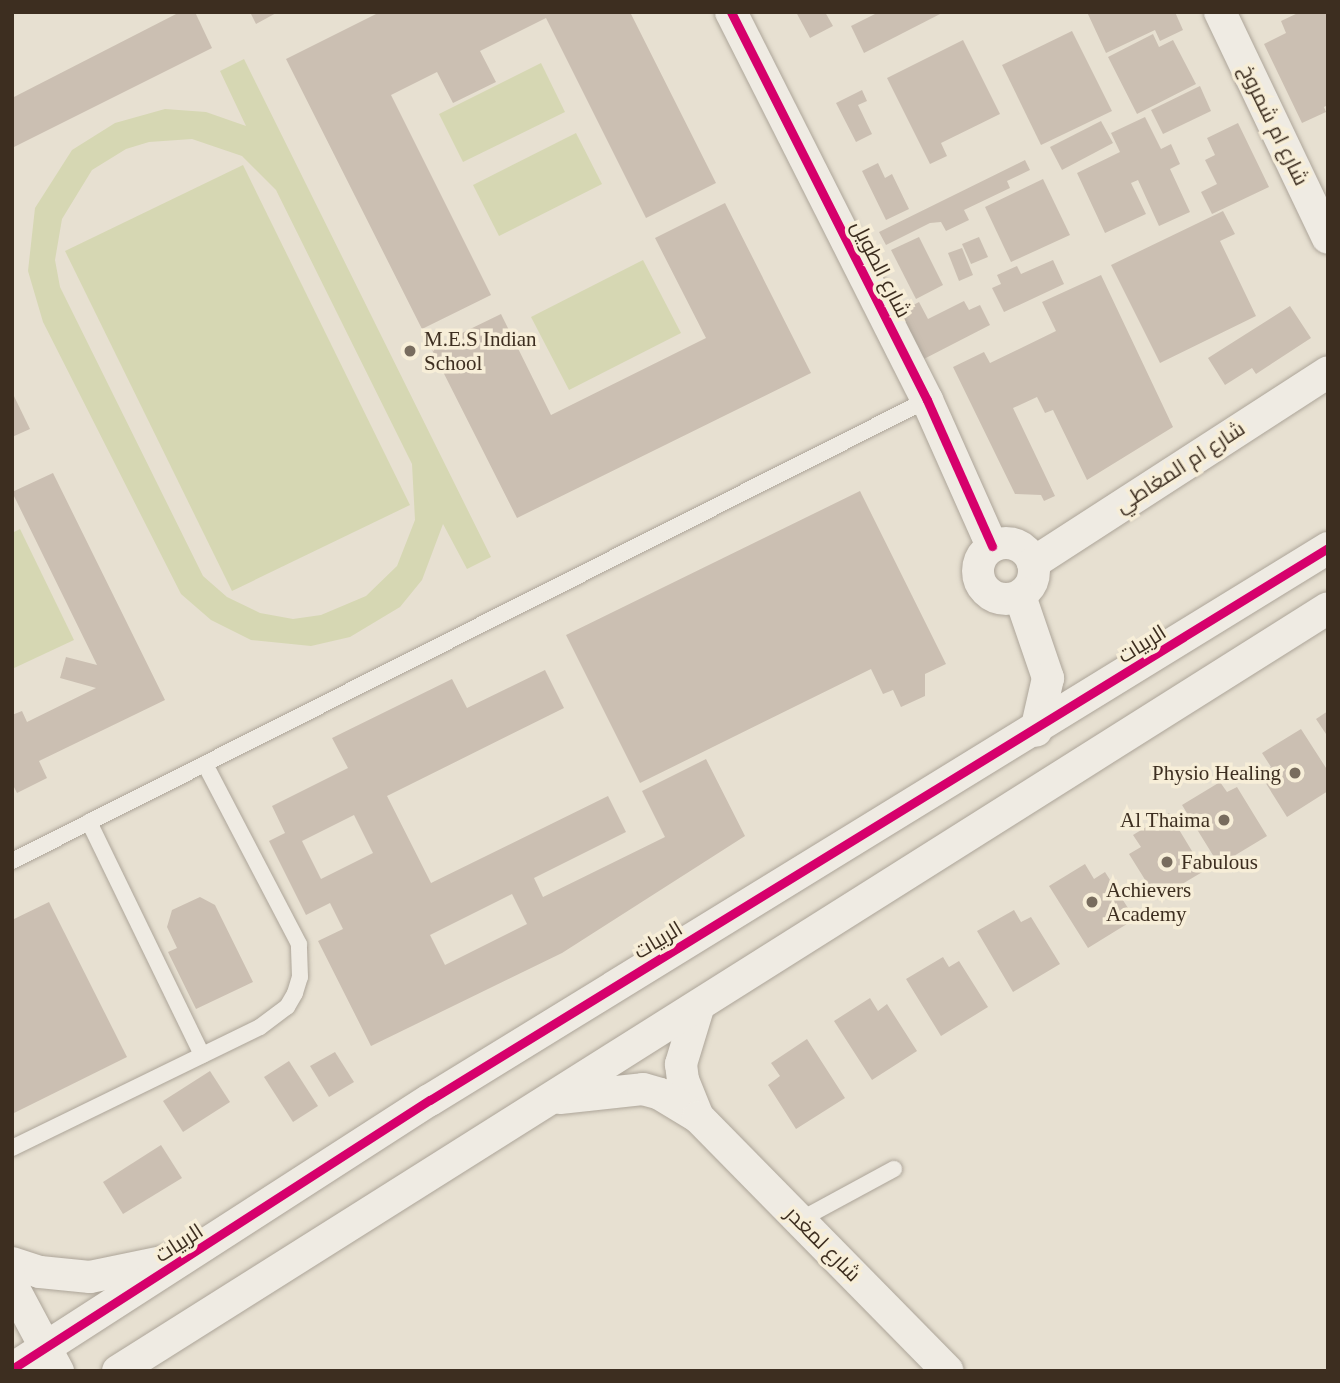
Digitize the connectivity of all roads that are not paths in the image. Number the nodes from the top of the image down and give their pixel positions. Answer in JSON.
{"nodes":[{"id":1,"x":732,"y":12,"type":"edge"},
{"id":2,"x":1220,"y":12,"type":"edge"},
{"id":3,"x":1328,"y":238,"type":"edge"},
{"id":4,"x":1328,"y":372,"type":"edge"},
{"id":5,"x":927,"y":400,"type":"junction"},
{"id":6,"x":992,"y":546,"type":"junction"},
{"id":7,"x":1328,"y":548,"type":"edge"},
{"id":8,"x":1033,"y":563,"type":"junction"},
{"id":9,"x":1020,"y":596,"type":"junction"},
{"id":10,"x":1328,"y":608,"type":"edge"},
{"id":11,"x":1036,"y":731,"type":"junction"},
{"id":12,"x":205,"y":764,"type":"junction"},
{"id":13,"x":89,"y":822,"type":"junction"},
{"id":14,"x":12,"y":861,"type":"edge"},
{"id":15,"x":698,"y":1008,"type":"junction"},
{"id":16,"x":202,"y":1055,"type":"junction"},
{"id":17,"x":545,"y":1101,"type":"junction"},
{"id":18,"x":698,"y":1117,"type":"junction"},
{"id":19,"x":12,"y":1148,"type":"edge"},
{"id":20,"x":894,"y":1169,"type":"dead end"},
{"id":21,"x":800,"y":1220,"type":"junction"},
{"id":22,"x":192,"y":1255,"type":"junction"},
{"id":23,"x":12,"y":1263,"type":"edge"},
{"id":24,"x":12,"y":1285,"type":"edge"},
{"id":25,"x":52,"y":1360,"type":"edge"},
{"id":26,"x":12,"y":1369,"type":"edge"},
{"id":27,"x":118,"y":1371,"type":"edge"},
{"id":28,"x":948,"y":1371,"type":"edge"}],
"edges":[{"from":1,"to":5,"type":"street","name":"شارع الطويل"},
{"from":2,"to":3,"type":"street","name":"شارع ام شمروخ"},
{"from":4,"to":8,"type":"street","name":"شارع ام المغاطي"},
{"from":5,"to":6,"type":"street","name":"شارع الطويل"},
{"from":5,"to":12,"type":"lane"},
{"from":6,"to":8,"type":"street"},
{"from":6,"to":9,"type":"street"},
{"from":7,"to":11,"type":"street","name":"الربيات"},
{"from":8,"to":9,"type":"street"},
{"from":9,"to":11,"type":"street"},
{"from":10,"to":15,"type":"street"},
{"from":11,"to":22,"type":"street","name":"الربيات"},
{"from":12,"to":13,"type":"lane"},
{"from":12,"to":16,"type":"lane"},
{"from":13,"to":14,"type":"lane"},
{"from":13,"to":16,"type":"lane"},
{"from":15,"to":17,"type":"street"},
{"from":15,"to":18,"type":"street","name":"شارع لمغدر"},
{"from":16,"to":19,"type":"lane"},
{"from":17,"to":18,"type":"street","name":"شارع لمغدر"},
{"from":17,"to":27,"type":"street"},
{"from":18,"to":21,"type":"street","name":"شارع لمغدر"},
{"from":20,"to":21,"type":"lane"},
{"from":21,"to":28,"type":"street","name":"شارع لمغدر"},
{"from":22,"to":23,"type":"street"},
{"from":22,"to":25,"type":"street","name":"الربيات"},
{"from":24,"to":25,"type":"street"},
{"from":25,"to":26,"type":"street","name":"الربيات"}]}
